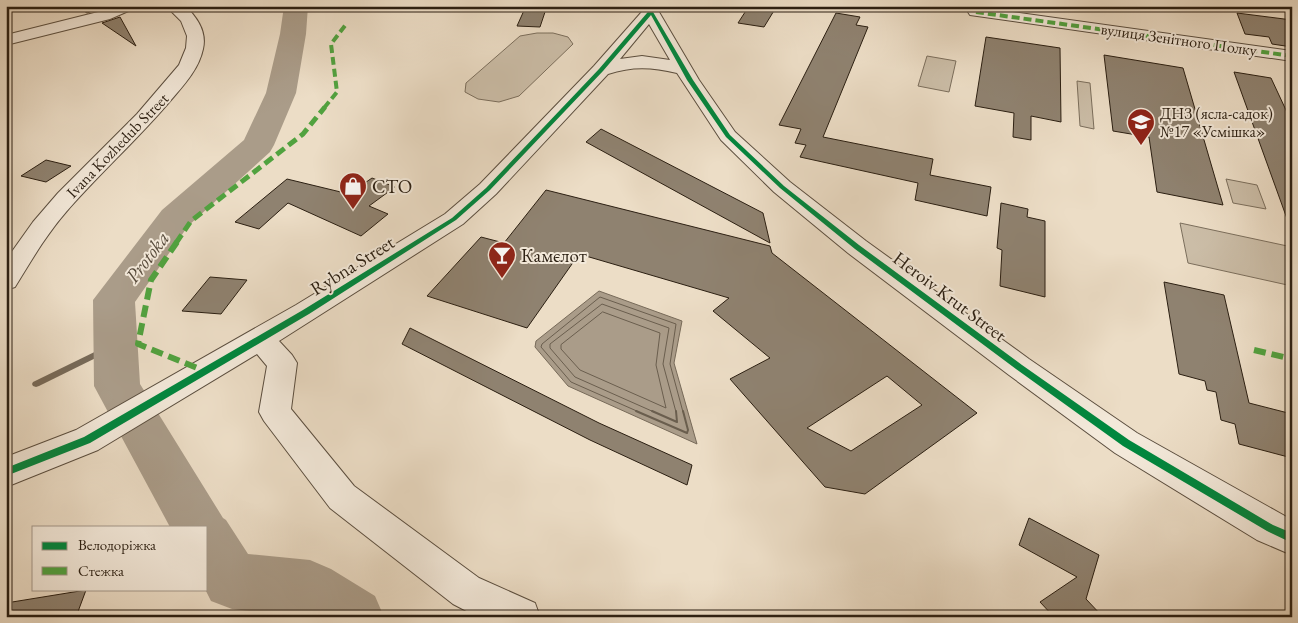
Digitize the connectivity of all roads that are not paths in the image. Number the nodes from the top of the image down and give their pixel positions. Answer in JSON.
{"nodes":[{"id":1,"x":127,"y":6,"type":"edge"},
{"id":2,"x":174,"y":6,"type":"edge"},
{"id":3,"x":653,"y":9,"type":"edge"},
{"id":4,"x":976,"y":12,"type":"dead end"},
{"id":5,"x":6,"y":40,"type":"edge"},
{"id":6,"x":1292,"y":56,"type":"edge"},
{"id":7,"x":683,"y":69,"type":"junction"},
{"id":8,"x":601,"y":70,"type":"junction"},
{"id":9,"x":17,"y":247,"type":"edge"},
{"id":10,"x":6,"y":281,"type":"edge"},
{"id":11,"x":260,"y":339,"type":"junction"},
{"id":12,"x":6,"y":472,"type":"edge"},
{"id":13,"x":1292,"y":538,"type":"edge"},
{"id":14,"x":521,"y":617,"type":"edge"}],
"edges":[{"from":1,"to":5,"type":"street"},
{"from":2,"to":9,"type":"street","name":"Ivana Kozhedub Street"},
{"from":3,"to":7,"type":"street","name":"Heroiv Krut Street"},
{"from":3,"to":8,"type":"street","name":"Rybna Street"},
{"from":4,"to":6,"type":"street","name":"вулиця Зенітного Полку"},
{"from":7,"to":8,"type":"street"},
{"from":7,"to":13,"type":"street","name":"Heroiv Krut Street"},
{"from":8,"to":11,"type":"street","name":"Rybna Street"},
{"from":9,"to":10,"type":"street","name":"Ivana Kozhedub Street"},
{"from":11,"to":12,"type":"street","name":"Rybna Street"},
{"from":11,"to":14,"type":"street"}]}
